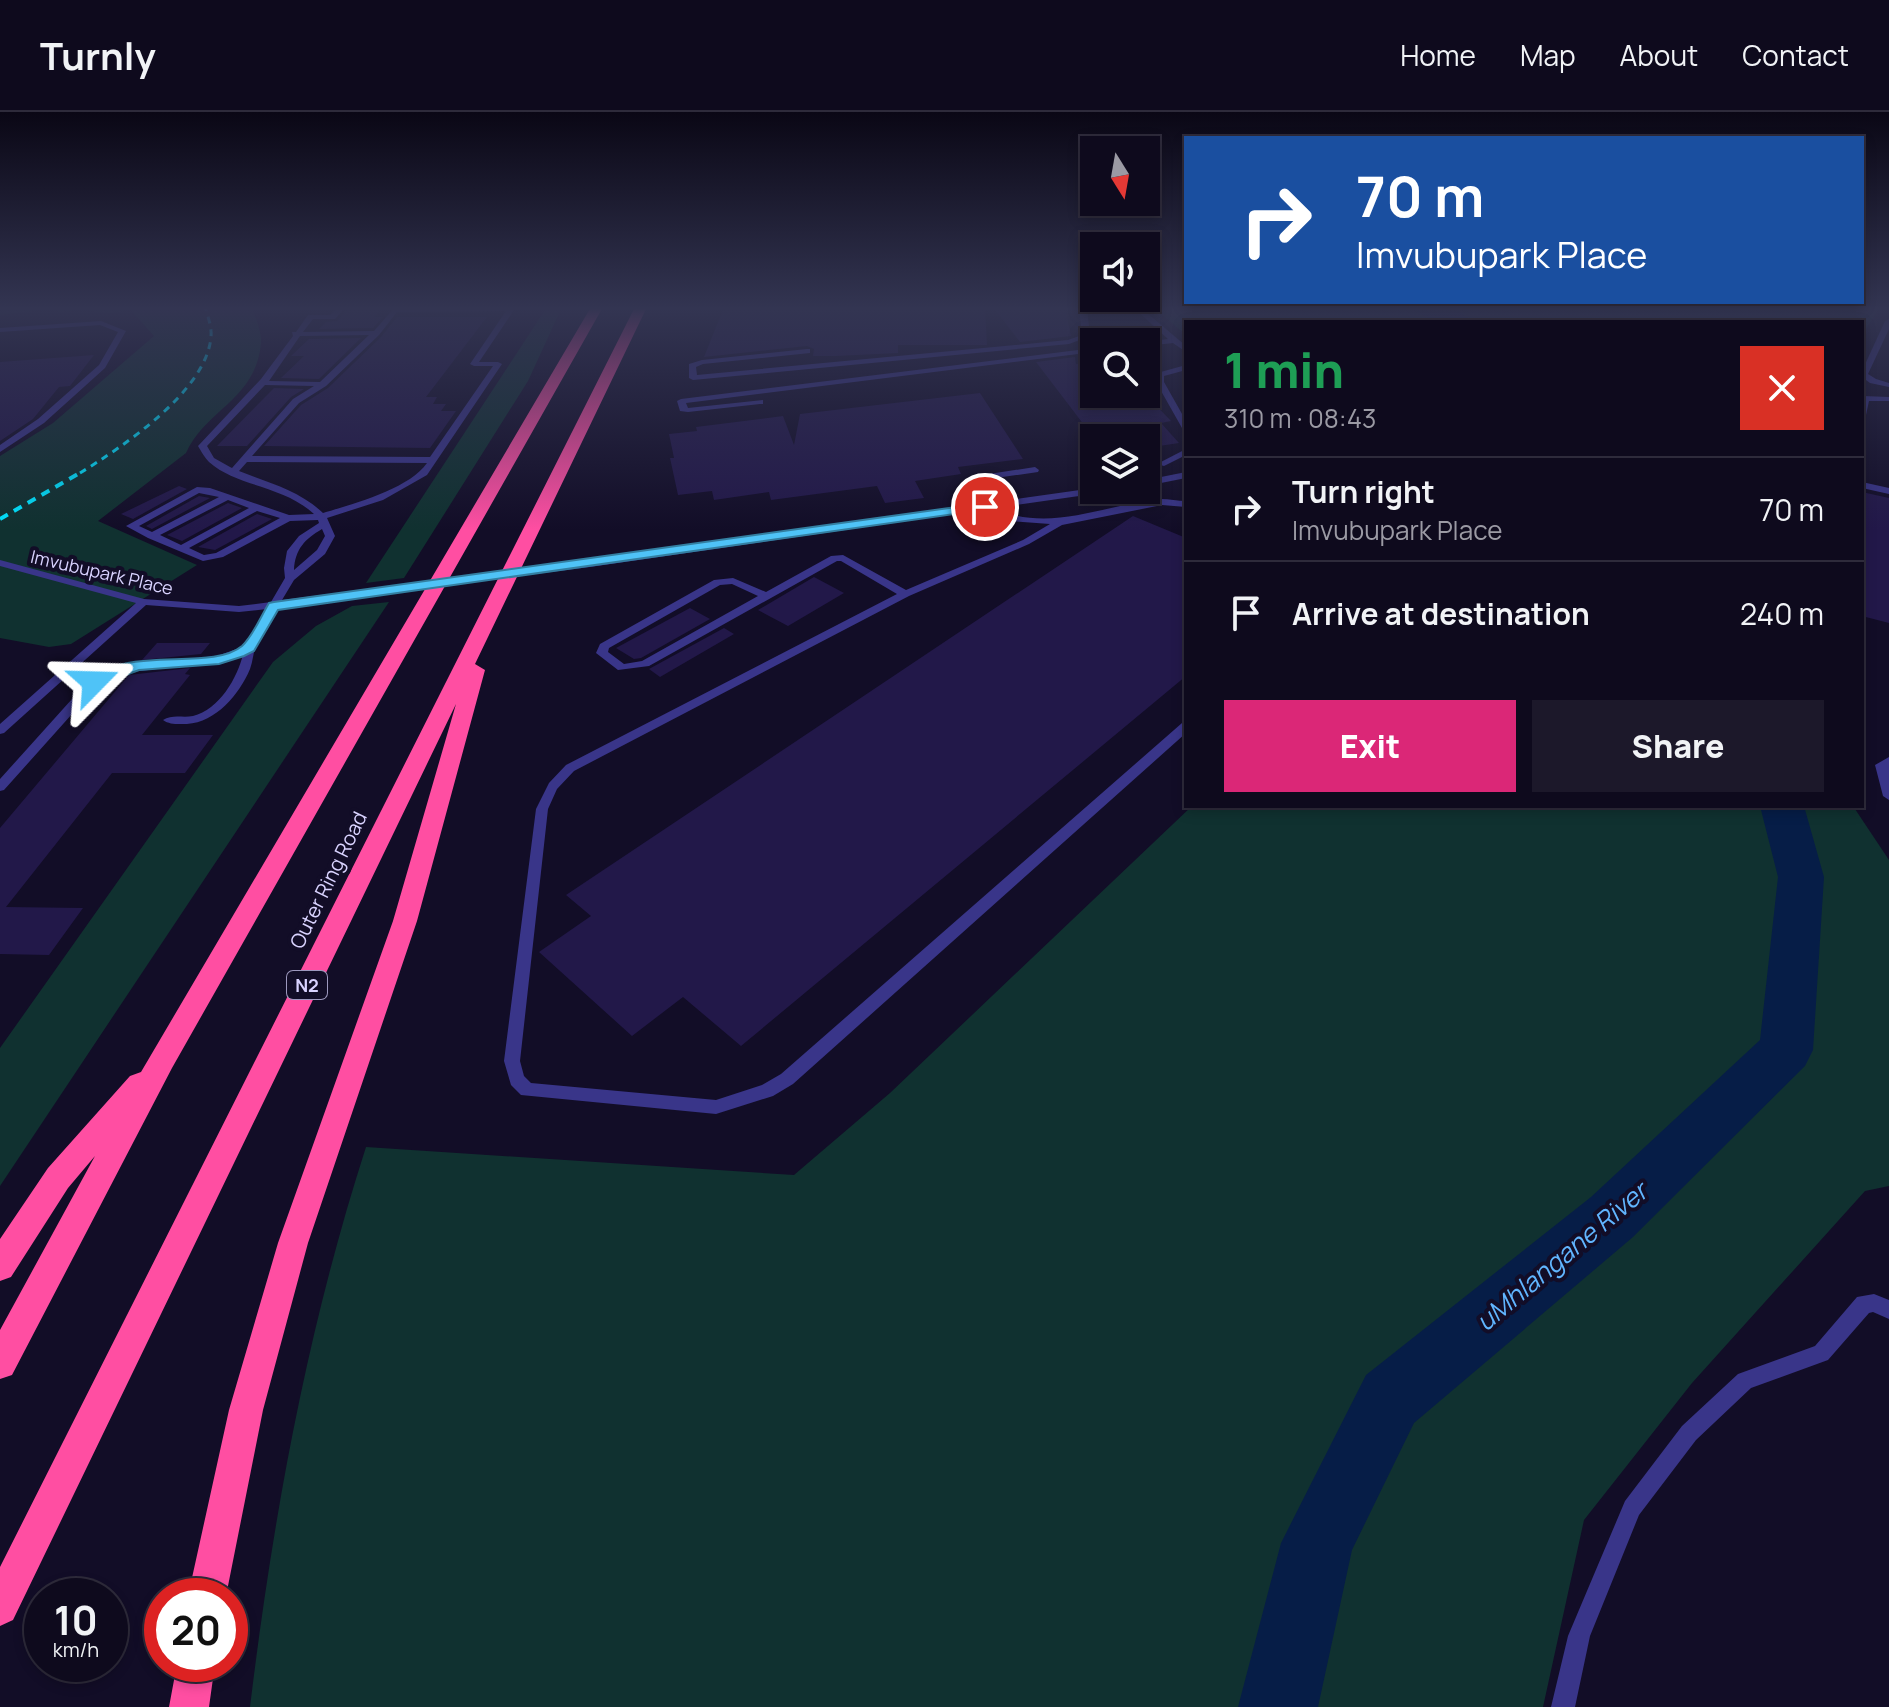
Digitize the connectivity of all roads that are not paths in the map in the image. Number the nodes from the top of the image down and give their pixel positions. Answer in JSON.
{"nodes":[{"id":1,"x":85,"y":381,"type":"edge"},
{"id":2,"x":326,"y":381,"type":"edge"},
{"id":3,"x":486,"y":381,"type":"edge"},
{"id":4,"x":554,"y":381,"type":"edge"},
{"id":5,"x":605,"y":381,"type":"edge"},
{"id":6,"x":839,"y":381,"type":"edge"},
{"id":7,"x":1160,"y":381,"type":"edge"},
{"id":8,"x":262,"y":383,"type":"joint"},
{"id":9,"x":323,"y":384,"type":"junction"},
{"id":10,"x":1889,"y":399,"type":"edge"},
{"id":11,"x":760,"y":402,"type":"dead end"},
{"id":12,"x":1864,"y":406,"type":"edge"},
{"id":13,"x":1184,"y":424,"type":"edge"},
{"id":14,"x":0,"y":449,"type":"edge"},
{"id":15,"x":1184,"y":453,"type":"edge"},
{"id":16,"x":246,"y":459,"type":"junction"},
{"id":17,"x":433,"y":460,"type":"junction"},
{"id":18,"x":1161,"y":464,"type":"dead end"},
{"id":19,"x":1035,"y":470,"type":"dead end"},
{"id":20,"x":234,"y":471,"type":"junction"},
{"id":21,"x":1184,"y":478,"type":"edge"},
{"id":22,"x":1160,"y":481,"type":"edge"},
{"id":23,"x":1864,"y":485,"type":"edge"},
{"id":24,"x":1889,"y":491,"type":"edge"},
{"id":25,"x":1080,"y":493,"type":"edge"},
{"id":26,"x":227,"y":497,"type":"junction"},
{"id":27,"x":1184,"y":504,"type":"edge"},
{"id":28,"x":257,"y":507,"type":"junction"},
{"id":29,"x":985,"y":507,"type":"junction"},
{"id":30,"x":288,"y":518,"type":"junction"},
{"id":31,"x":324,"y":520,"type":"junction"},
{"id":32,"x":1061,"y":522,"type":"junction"},
{"id":33,"x":151,"y":536,"type":"junction"},
{"id":34,"x":180,"y":549,"type":"junction"},
{"id":35,"x":0,"y":563,"type":"edge"},
{"id":36,"x":290,"y":578,"type":"junction"},
{"id":37,"x":905,"y":594,"type":"junction"},
{"id":38,"x":766,"y":596,"type":"junction"},
{"id":39,"x":144,"y":602,"type":"junction"},
{"id":40,"x":274,"y":606,"type":"junction"},
{"id":41,"x":491,"y":614,"type":"junction"},
{"id":42,"x":249,"y":648,"type":"junction"},
{"id":43,"x":169,"y":720,"type":"dead end"},
{"id":44,"x":1184,"y":728,"type":"edge"},
{"id":45,"x":0,"y":730,"type":"edge"},
{"id":46,"x":1889,"y":761,"type":"edge"},
{"id":47,"x":0,"y":787,"type":"edge"},
{"id":48,"x":1889,"y":796,"type":"edge"},
{"id":49,"x":162,"y":1060,"type":"junction"},
{"id":50,"x":0,"y":1266,"type":"edge"},
{"id":51,"x":1889,"y":1310,"type":"edge"},
{"id":52,"x":0,"y":1363,"type":"edge"},
{"id":53,"x":211,"y":1578,"type":"edge"},
{"id":54,"x":0,"y":1607,"type":"edge"},
{"id":55,"x":193,"y":1682,"type":"edge"},
{"id":56,"x":189,"y":1707,"type":"edge"},
{"id":57,"x":1563,"y":1707,"type":"edge"}],
"edges":[{"from":1,"to":14,"type":"lane"},
{"from":2,"to":9,"type":"lane"},
{"from":3,"to":17,"type":"lane"},
{"from":4,"to":49,"type":"highway"},
{"from":5,"to":41,"type":"highway","name":"Outer Ring Road","number":"N2"},
{"from":6,"to":11,"type":"lane"},
{"from":7,"to":13,"type":"lane"},
{"from":8,"to":9,"type":"lane"},
{"from":8,"to":20,"type":"lane"},
{"from":9,"to":16,"type":"lane"},
{"from":10,"to":12,"type":"lane"},
{"from":15,"to":18,"type":"lane"},
{"from":16,"to":17,"type":"lane"},
{"from":16,"to":20,"type":"lane"},
{"from":17,"to":31,"type":"lane"},
{"from":19,"to":29,"type":"lane"},
{"from":20,"to":31,"type":"lane"},
{"from":21,"to":22,"type":"lane"},
{"from":23,"to":24,"type":"lane"},
{"from":25,"to":29,"type":"lane","name":"Imvubupark Place"},
{"from":26,"to":28,"type":"lane"},
{"from":26,"to":33,"type":"lane"},
{"from":26,"to":33,"type":"lane"},
{"from":27,"to":32,"type":"lane"},
{"from":28,"to":30,"type":"lane"},
{"from":28,"to":34,"type":"lane"},
{"from":29,"to":32,"type":"lane"},
{"from":29,"to":40,"type":"lane","name":"Imvubupark Place"},
{"from":30,"to":31,"type":"lane"},
{"from":30,"to":34,"type":"lane"},
{"from":31,"to":36,"type":"lane"},
{"from":31,"to":36,"type":"lane"},
{"from":32,"to":37,"type":"lane"},
{"from":33,"to":34,"type":"lane"},
{"from":35,"to":39,"type":"lane","name":"Imvubupark Place"},
{"from":36,"to":40,"type":"lane"},
{"from":37,"to":38,"type":"lane"},
{"from":37,"to":44,"type":"lane"},
{"from":38,"to":38,"type":"lane"},
{"from":39,"to":40,"type":"lane","name":"Imvubupark Place"},
{"from":39,"to":45,"type":"lane"},
{"from":40,"to":42,"type":"lane"},
{"from":41,"to":53,"type":"highway"},
{"from":41,"to":54,"type":"highway","name":"Outer Ring Road","number":"N2"},
{"from":42,"to":43,"type":"lane"},
{"from":42,"to":47,"type":"lane"},
{"from":46,"to":48,"type":"lane"},
{"from":49,"to":50,"type":"highway"},
{"from":49,"to":52,"type":"highway"},
{"from":51,"to":57,"type":"lane"},
{"from":55,"to":56,"type":"highway"}]}
